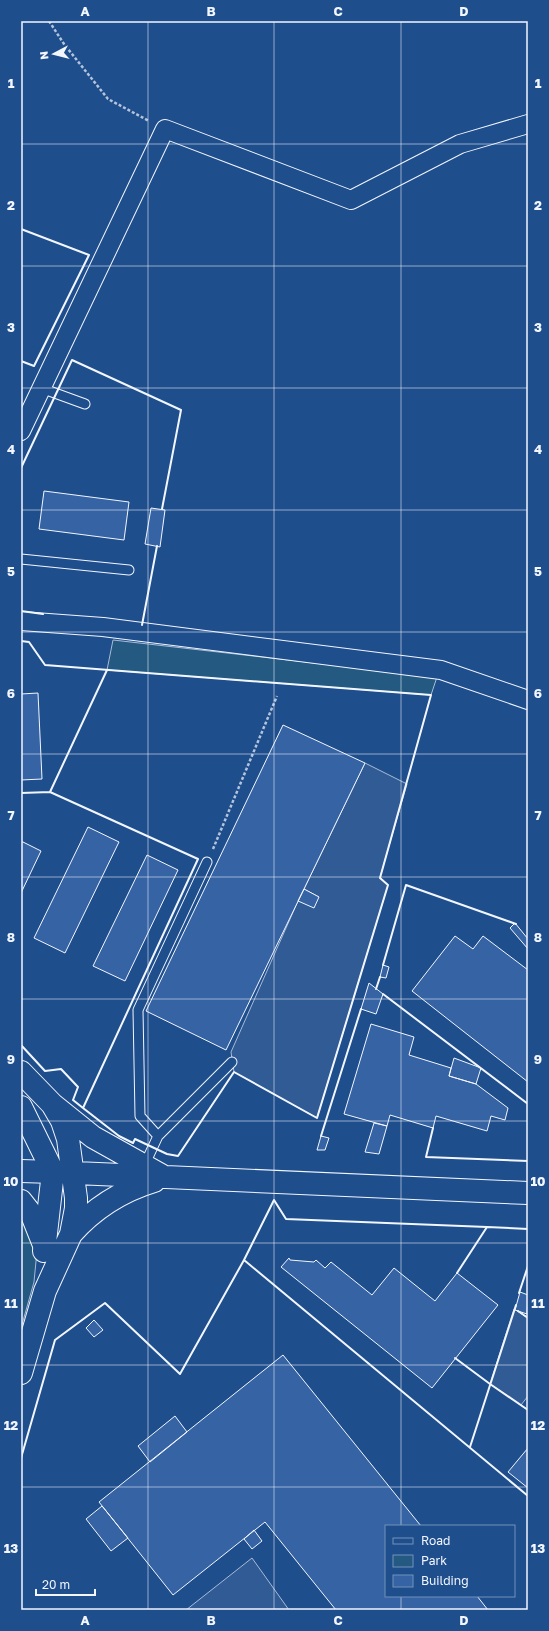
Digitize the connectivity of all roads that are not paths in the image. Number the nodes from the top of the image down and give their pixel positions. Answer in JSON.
{"nodes":[{"id":1,"x":528,"y":124,"type":"edge"},
{"id":2,"x":41,"y":388,"type":"junction"},
{"id":3,"x":85,"y":404,"type":"dead end"},
{"id":4,"x":21,"y":431,"type":"edge"},
{"id":5,"x":21,"y":559,"type":"edge"},
{"id":6,"x":129,"y":570,"type":"dead end"},
{"id":7,"x":21,"y":621,"type":"edge"},
{"id":8,"x":528,"y":700,"type":"edge"},
{"id":9,"x":207,"y":862,"type":"road end"},
{"id":10,"x":232,"y":1062,"type":"dead end"},
{"id":11,"x":21,"y":1072,"type":"edge"},
{"id":12,"x":52,"y":1104,"type":"junction"},
{"id":13,"x":21,"y":1107,"type":"edge"},
{"id":14,"x":158,"y":1136,"type":"junction"},
{"id":15,"x":144,"y":1166,"type":"junction"},
{"id":16,"x":21,"y":1171,"type":"edge"},
{"id":17,"x":63,"y":1172,"type":"junction"},
{"id":18,"x":165,"y":1178,"type":"junction"},
{"id":19,"x":528,"y":1193,"type":"edge"},
{"id":20,"x":21,"y":1201,"type":"edge"},
{"id":21,"x":71,"y":1234,"type":"junction"},
{"id":22,"x":44,"y":1245,"type":"junction"},
{"id":23,"x":45,"y":1291,"type":"junction"},
{"id":24,"x":21,"y":1373,"type":"edge"}],
"edges":[{"from":1,"to":2,"type":"street"},
{"from":2,"to":3,"type":"lane"},
{"from":2,"to":4,"type":"street"},
{"from":5,"to":6,"type":"lane"},
{"from":7,"to":8,"type":"street"},
{"from":9,"to":14,"type":"lane"},
{"from":10,"to":14,"type":"lane"},
{"from":11,"to":12,"type":"main road"},
{"from":12,"to":15,"type":"main road"},
{"from":12,"to":17,"type":"main road"},
{"from":13,"to":17,"type":"main road"},
{"from":14,"to":15,"type":"lane"},
{"from":15,"to":18,"type":"main road"},
{"from":16,"to":17,"type":"main road"},
{"from":17,"to":18,"type":"main road"},
{"from":17,"to":21,"type":"main road"},
{"from":17,"to":22,"type":"main road"},
{"from":18,"to":19,"type":"main road"},
{"from":18,"to":21,"type":"main road"},
{"from":20,"to":22,"type":"main road"},
{"from":21,"to":23,"type":"main road"},
{"from":22,"to":23,"type":"main road"},
{"from":23,"to":24,"type":"main road"}]}
